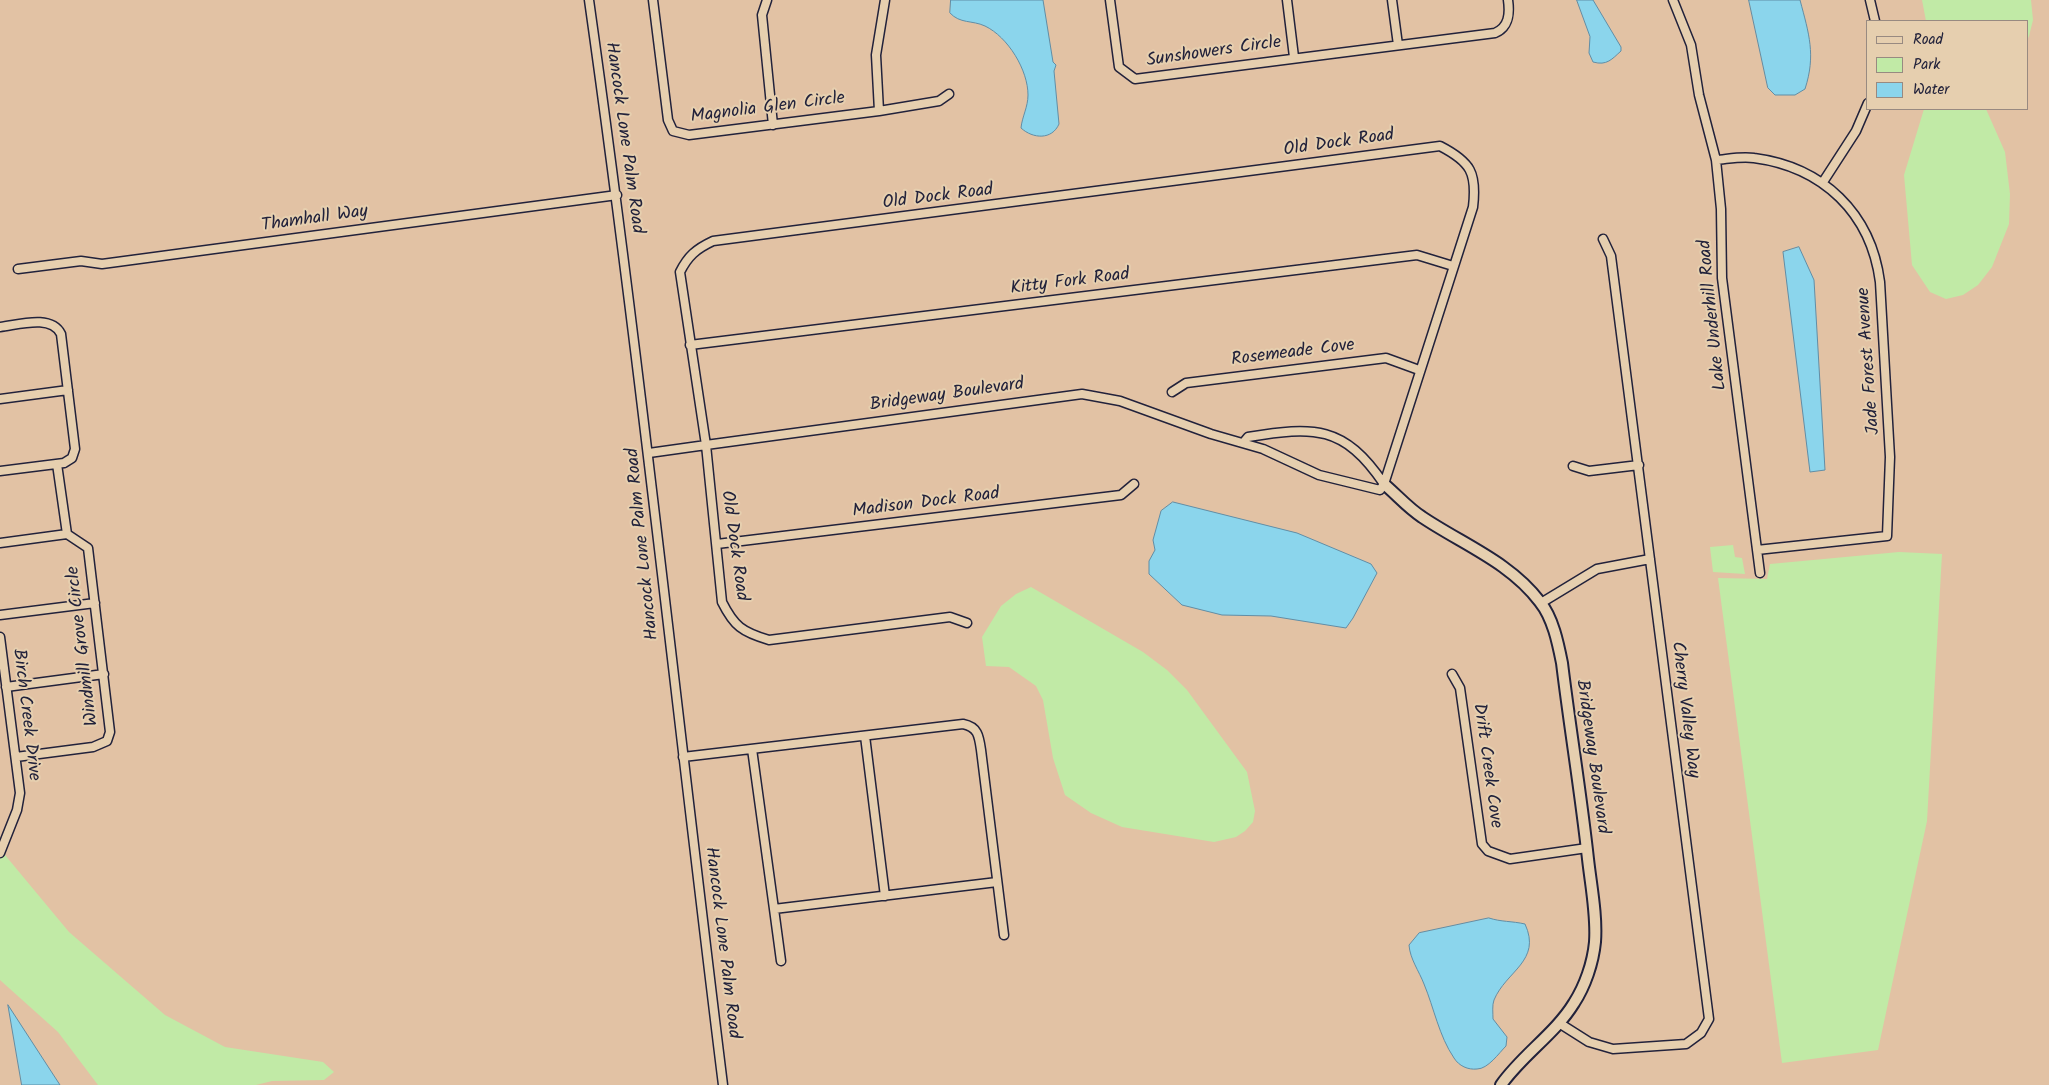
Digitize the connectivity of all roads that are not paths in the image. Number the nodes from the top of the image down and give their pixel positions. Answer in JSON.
{"nodes":[{"id":1,"x":589,"y":0,"type":"edge"},
{"id":2,"x":653,"y":0,"type":"edge"},
{"id":3,"x":767,"y":0,"type":"edge"},
{"id":4,"x":885,"y":0,"type":"edge"},
{"id":5,"x":1110,"y":0,"type":"edge"},
{"id":6,"x":1287,"y":0,"type":"edge"},
{"id":7,"x":1392,"y":0,"type":"edge"},
{"id":8,"x":1508,"y":0,"type":"edge"},
{"id":9,"x":1673,"y":0,"type":"edge"},
{"id":10,"x":1870,"y":0,"type":"edge"},
{"id":11,"x":1875,"y":20,"type":"edge"},
{"id":12,"x":1398,"y":44,"type":"junction"},
{"id":13,"x":1294,"y":58,"type":"junction"},
{"id":14,"x":949,"y":94,"type":"dead end"},
{"id":15,"x":1866,"y":108,"type":"edge"},
{"id":16,"x":879,"y":111,"type":"junction"},
{"id":17,"x":773,"y":124,"type":"junction"},
{"id":18,"x":1716,"y":160,"type":"junction"},
{"id":19,"x":1823,"y":182,"type":"junction"},
{"id":20,"x":617,"y":195,"type":"junction"},
{"id":21,"x":1603,"y":239,"type":"dead end"},
{"id":22,"x":1453,"y":266,"type":"junction"},
{"id":23,"x":18,"y":269,"type":"dead end"},
{"id":24,"x":0,"y":328,"type":"edge"},
{"id":25,"x":690,"y":345,"type":"junction"},
{"id":26,"x":1419,"y":370,"type":"junction"},
{"id":27,"x":68,"y":390,"type":"junction"},
{"id":28,"x":1172,"y":392,"type":"dead end"},
{"id":29,"x":0,"y":399,"type":"edge"},
{"id":30,"x":1242,"y":443,"type":"junction"},
{"id":31,"x":706,"y":445,"type":"junction"},
{"id":32,"x":649,"y":453,"type":"junction"},
{"id":33,"x":57,"y":464,"type":"junction"},
{"id":34,"x":1573,"y":466,"type":"dead end"},
{"id":35,"x":1639,"y":466,"type":"junction"},
{"id":36,"x":0,"y":471,"type":"edge"},
{"id":37,"x":1134,"y":484,"type":"dead end"},
{"id":38,"x":1384,"y":484,"type":"junction"},
{"id":39,"x":67,"y":534,"type":"junction"},
{"id":40,"x":0,"y":543,"type":"edge"},
{"id":41,"x":717,"y":544,"type":"junction"},
{"id":42,"x":1757,"y":550,"type":"junction"},
{"id":43,"x":1650,"y":559,"type":"junction"},
{"id":44,"x":1760,"y":573,"type":"dead end"},
{"id":45,"x":95,"y":603,"type":"junction"},
{"id":46,"x":1541,"y":603,"type":"junction"},
{"id":47,"x":0,"y":615,"type":"edge"},
{"id":48,"x":966,"y":623,"type":"dead end"},
{"id":49,"x":0,"y":637,"type":"edge"},
{"id":50,"x":104,"y":674,"type":"junction"},
{"id":51,"x":1452,"y":674,"type":"dead end"},
{"id":52,"x":6,"y":687,"type":"junction"},
{"id":53,"x":864,"y":736,"type":"junction"},
{"id":54,"x":752,"y":749,"type":"junction"},
{"id":55,"x":16,"y":757,"type":"junction"},
{"id":56,"x":683,"y":757,"type":"junction"},
{"id":57,"x":1587,"y":848,"type":"junction"},
{"id":58,"x":0,"y":853,"type":"edge"},
{"id":59,"x":997,"y":882,"type":"junction"},
{"id":60,"x":886,"y":896,"type":"junction"},
{"id":61,"x":774,"y":909,"type":"junction"},
{"id":62,"x":1004,"y":934,"type":"dead end"},
{"id":63,"x":781,"y":961,"type":"dead end"},
{"id":64,"x":1559,"y":1023,"type":"junction"},
{"id":65,"x":723,"y":1085,"type":"edge"},
{"id":66,"x":1501,"y":1085,"type":"edge"}],
"edges":[{"from":1,"to":20,"type":"street","name":"Hancock Lone Palm Road"},
{"from":2,"to":17,"type":"street","name":"Magnolia Glen Circle"},
{"from":3,"to":17,"type":"street"},
{"from":4,"to":16,"type":"street"},
{"from":5,"to":13,"type":"street","name":"Sunshowers Circle"},
{"from":6,"to":13,"type":"street","name":"Sunshowers Circle"},
{"from":7,"to":12,"type":"street"},
{"from":8,"to":12,"type":"street","name":"Sunshowers Circle"},
{"from":9,"to":18,"type":"street","name":"Lake Underhill Road"},
{"from":10,"to":11,"type":"street"},
{"from":12,"to":13,"type":"street","name":"Sunshowers Circle"},
{"from":14,"to":16,"type":"street","name":"Magnolia Glen Circle"},
{"from":15,"to":19,"type":"street"},
{"from":16,"to":17,"type":"street","name":"Magnolia Glen Circle"},
{"from":18,"to":19,"type":"street","name":"Jade Forest Avenue"},
{"from":18,"to":42,"type":"street","name":"Lake Underhill Road"},
{"from":19,"to":42,"type":"street","name":"Jade Forest Avenue"},
{"from":20,"to":23,"type":"street","name":"Thamhall Way"},
{"from":20,"to":32,"type":"street","name":"Hancock Lone Palm Road"},
{"from":21,"to":35,"type":"street","name":"Cherry Valley Way"},
{"from":22,"to":25,"type":"street","name":"Kitty Fork Road"},
{"from":22,"to":25,"type":"street","name":"Old Dock Road"},
{"from":22,"to":26,"type":"street","name":"Old Dock Road"},
{"from":24,"to":27,"type":"street"},
{"from":25,"to":31,"type":"street","name":"Old Dock Road"},
{"from":26,"to":28,"type":"street","name":"Rosemeade Cove"},
{"from":26,"to":38,"type":"street","name":"Old Dock Road"},
{"from":27,"to":29,"type":"street"},
{"from":27,"to":33,"type":"street"},
{"from":30,"to":31,"type":"street","name":"Bridgeway Boulevard"},
{"from":30,"to":38,"type":"street","name":"Bridgeway Boulevard"},
{"from":30,"to":38,"type":"street","name":"Bridgeway Boulevard"},
{"from":31,"to":32,"type":"street","name":"Bridgeway Boulevard"},
{"from":31,"to":41,"type":"street","name":"Old Dock Road"},
{"from":32,"to":56,"type":"street","name":"Hancock Lone Palm Road"},
{"from":33,"to":36,"type":"street"},
{"from":33,"to":39,"type":"street"},
{"from":34,"to":35,"type":"street"},
{"from":35,"to":43,"type":"street","name":"Cherry Valley Way"},
{"from":37,"to":41,"type":"street","name":"Madison Dock Road"},
{"from":38,"to":46,"type":"street","name":"Bridgeway Boulevard"},
{"from":39,"to":40,"type":"street"},
{"from":39,"to":45,"type":"street","name":"Windmill Grove Circle"},
{"from":41,"to":48,"type":"street","name":"Old Dock Road"},
{"from":42,"to":44,"type":"street","name":"Lake Underhill Road"},
{"from":43,"to":46,"type":"street"},
{"from":43,"to":64,"type":"street","name":"Cherry Valley Way"},
{"from":45,"to":47,"type":"street"},
{"from":45,"to":50,"type":"street","name":"Windmill Grove Circle"},
{"from":46,"to":57,"type":"street","name":"Bridgeway Boulevard"},
{"from":49,"to":52,"type":"street","name":"Birch Creek Drive"},
{"from":50,"to":52,"type":"street"},
{"from":50,"to":55,"type":"street","name":"Windmill Grove Circle"},
{"from":51,"to":57,"type":"street","name":"Drift Creek Cove"},
{"from":52,"to":55,"type":"street","name":"Birch Creek Drive"},
{"from":53,"to":54,"type":"street"},
{"from":53,"to":59,"type":"street"},
{"from":53,"to":60,"type":"street"},
{"from":54,"to":56,"type":"street"},
{"from":54,"to":61,"type":"street"},
{"from":55,"to":58,"type":"street","name":"Birch Creek Drive"},
{"from":56,"to":65,"type":"street","name":"Hancock Lone Palm Road"},
{"from":57,"to":64,"type":"street","name":"Bridgeway Boulevard"},
{"from":59,"to":60,"type":"street"},
{"from":59,"to":62,"type":"street"},
{"from":60,"to":61,"type":"street"},
{"from":61,"to":63,"type":"street"},
{"from":64,"to":66,"type":"street","name":"Bridgeway Boulevard"}]}
